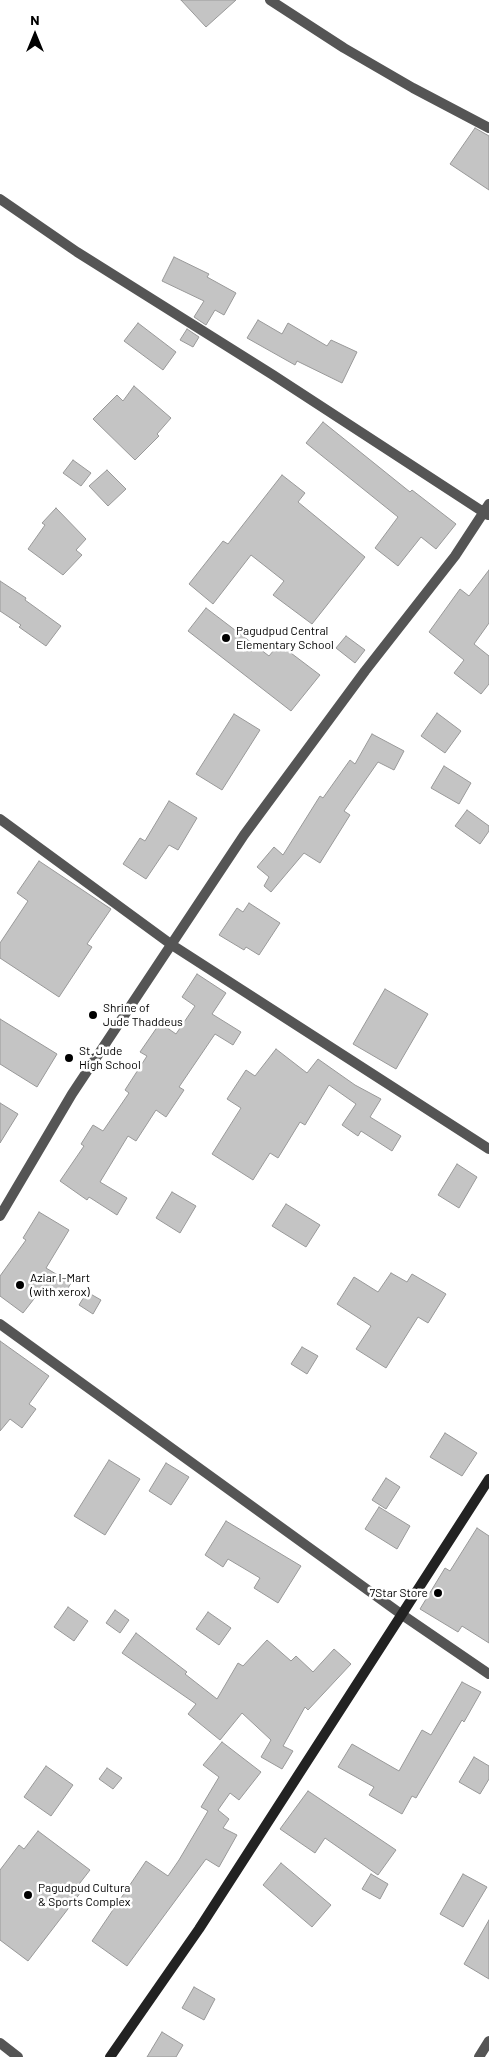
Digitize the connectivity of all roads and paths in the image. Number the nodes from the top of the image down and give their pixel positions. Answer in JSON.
{"nodes":[{"id":1,"x":270,"y":0,"type":"edge"},
{"id":2,"x":489,"y":128,"type":"edge"},
{"id":3,"x":0,"y":199,"type":"edge"},
{"id":4,"x":487,"y":511,"type":"edge"},
{"id":5,"x":0,"y":819,"type":"edge"},
{"id":6,"x":172,"y":945,"type":"junction"},
{"id":7,"x":489,"y":1149,"type":"edge"},
{"id":8,"x":0,"y":1216,"type":"edge"},
{"id":9,"x":0,"y":1324,"type":"edge"},
{"id":10,"x":489,"y":1479,"type":"edge"},
{"id":11,"x":401,"y":1614,"type":"junction"},
{"id":12,"x":489,"y":1674,"type":"edge"},
{"id":13,"x":489,"y":2042,"type":"edge"},
{"id":14,"x":0,"y":2043,"type":"edge"},
{"id":15,"x":18,"y":2057,"type":"edge"},
{"id":16,"x":110,"y":2057,"type":"edge"},
{"id":17,"x":479,"y":2057,"type":"edge"}],
"edges":[{"from":1,"to":2,"type":"street"},
{"from":3,"to":4,"type":"street"},
{"from":4,"to":6,"type":"street"},
{"from":5,"to":6,"type":"street"},
{"from":6,"to":7,"type":"street"},
{"from":6,"to":8,"type":"street"},
{"from":9,"to":11,"type":"street"},
{"from":10,"to":11,"type":"main road"},
{"from":11,"to":12,"type":"street"},
{"from":11,"to":16,"type":"main road"},
{"from":13,"to":17,"type":"street"},
{"from":14,"to":15,"type":"street"}]}
